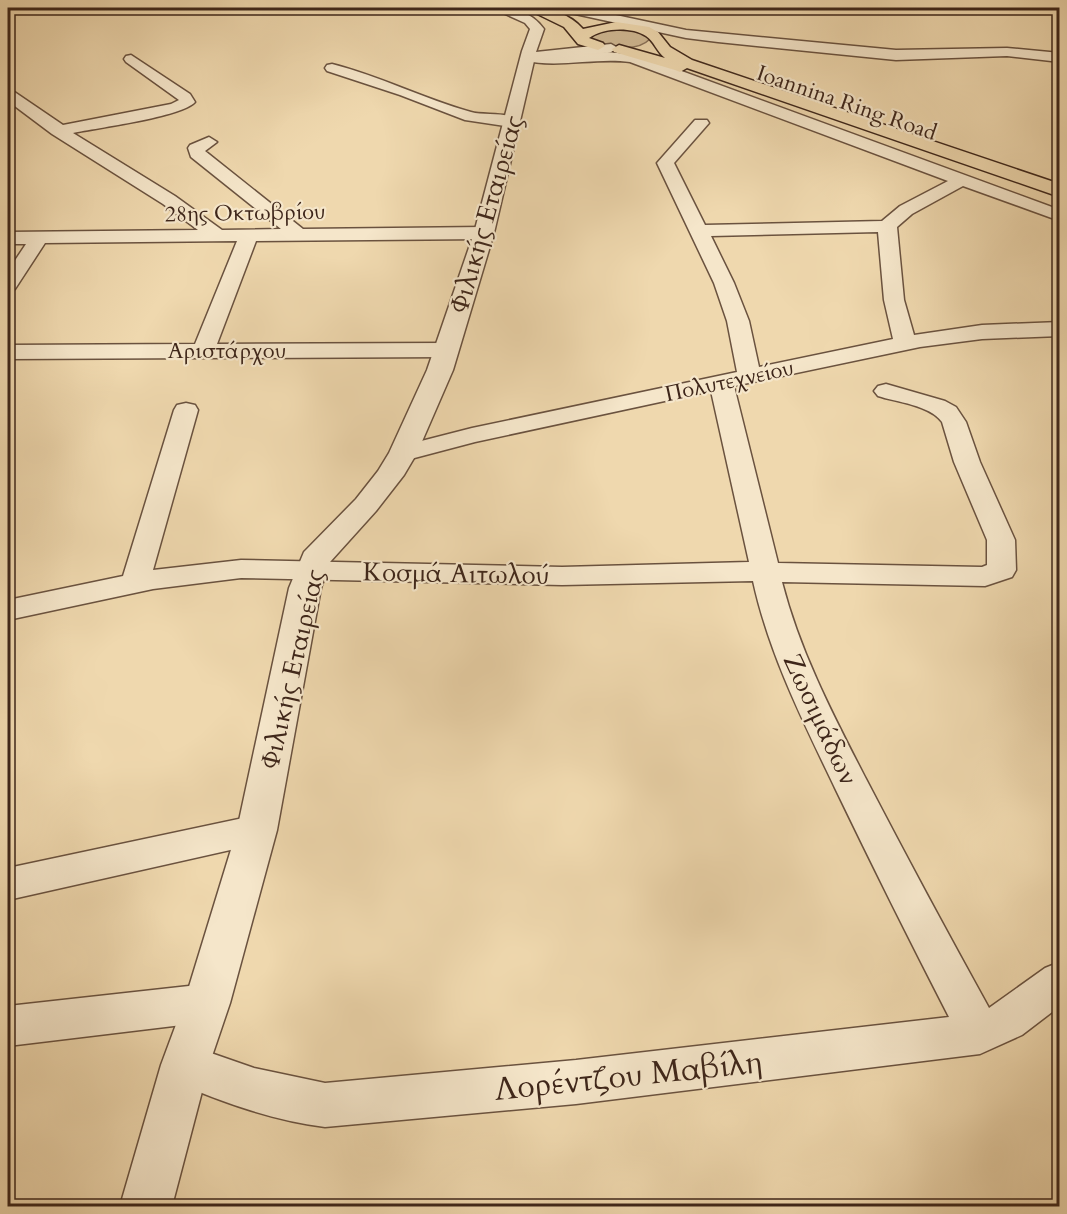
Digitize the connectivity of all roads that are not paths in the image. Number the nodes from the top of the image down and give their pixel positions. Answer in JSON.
{"nodes":[{"id":1,"x":499,"y":8,"type":"edge"},
{"id":2,"x":534,"y":8,"type":"edge"},
{"id":3,"x":577,"y":9,"type":"edge"},
{"id":4,"x":618,"y":27,"type":"junction"},
{"id":5,"x":650,"y":32,"type":"junction"},
{"id":6,"x":582,"y":37,"type":"junction"},
{"id":7,"x":615,"y":49,"type":"junction"},
{"id":8,"x":561,"y":55,"type":"junction"},
{"id":9,"x":528,"y":57,"type":"junction"},
{"id":10,"x":1059,"y":58,"type":"edge"},
{"id":11,"x":131,"y":59,"type":"dead end"},
{"id":12,"x":332,"y":68,"type":"dead end"},
{"id":13,"x":8,"y":94,"type":"edge"},
{"id":14,"x":512,"y":122,"type":"junction"},
{"id":15,"x":701,"y":123,"type":"dead end"},
{"id":16,"x":58,"y":130,"type":"junction"},
{"id":17,"x":209,"y":142,"type":"dead end"},
{"id":18,"x":964,"y":179,"type":"junction"},
{"id":19,"x":1059,"y":191,"type":"edge"},
{"id":20,"x":1059,"y":200,"type":"edge"},
{"id":21,"x":1059,"y":216,"type":"edge"},
{"id":22,"x":887,"y":226,"type":"junction"},
{"id":23,"x":699,"y":231,"type":"junction"},
{"id":24,"x":484,"y":233,"type":"junction"},
{"id":25,"x":216,"y":234,"type":"junction"},
{"id":26,"x":249,"y":234,"type":"junction"},
{"id":27,"x":299,"y":235,"type":"junction"},
{"id":28,"x":8,"y":238,"type":"edge"},
{"id":29,"x":39,"y":238,"type":"junction"},
{"id":30,"x":8,"y":285,"type":"edge"},
{"id":31,"x":1059,"y":328,"type":"edge"},
{"id":32,"x":905,"y":342,"type":"junction"},
{"id":33,"x":204,"y":350,"type":"junction"},
{"id":34,"x":447,"y":350,"type":"junction"},
{"id":35,"x":8,"y":352,"type":"edge"},
{"id":36,"x":735,"y":379,"type":"junction"},
{"id":37,"x":886,"y":391,"type":"dead end"},
{"id":38,"x":186,"y":410,"type":"dead end"},
{"id":39,"x":403,"y":453,"type":"junction"},
{"id":40,"x":310,"y":569,"type":"junction"},
{"id":41,"x":765,"y":571,"type":"junction"},
{"id":42,"x":135,"y":584,"type":"junction"},
{"id":43,"x":8,"y":610,"type":"edge"},
{"id":44,"x":257,"y":830,"type":"junction"},
{"id":45,"x":8,"y":885,"type":"edge"},
{"id":46,"x":1059,"y":981,"type":"edge"},
{"id":47,"x":207,"y":1003,"type":"junction"},
{"id":48,"x":8,"y":1026,"type":"edge"},
{"id":49,"x":980,"y":1034,"type":"junction"},
{"id":50,"x":185,"y":1065,"type":"junction"},
{"id":51,"x":146,"y":1206,"type":"edge"}],
"edges":[{"from":1,"to":9,"type":"street","name":"Φιλικής Εταιρείας"},
{"from":2,"to":4,"type":"highway","name":"Ioannina Ring Road"},
{"from":2,"to":6,"type":"highway","name":"Ioannina Ring Road"},
{"from":3,"to":5,"type":"street"},
{"from":4,"to":5,"type":"highway","name":"Ioannina Ring Road"},
{"from":4,"to":6,"type":"highway","name":"Ioannina Ring Road"},
{"from":5,"to":7,"type":"highway","name":"Ioannina Ring Road"},
{"from":5,"to":10,"type":"street"},
{"from":5,"to":19,"type":"highway","name":"Ioannina Ring Road"},
{"from":6,"to":7,"type":"highway","name":"Ioannina Ring Road"},
{"from":6,"to":8,"type":"street"},
{"from":7,"to":8,"type":"street"},
{"from":7,"to":20,"type":"highway","name":"Ioannina Ring Road"},
{"from":8,"to":9,"type":"street"},
{"from":9,"to":14,"type":"street","name":"Φιλικής Εταιρείας"},
{"from":9,"to":18,"type":"street"},
{"from":11,"to":16,"type":"street"},
{"from":12,"to":14,"type":"street"},
{"from":13,"to":16,"type":"street"},
{"from":14,"to":24,"type":"street","name":"Φιλικής Εταιρείας"},
{"from":15,"to":23,"type":"street","name":"Ζωσιμάδων"},
{"from":16,"to":25,"type":"street"},
{"from":17,"to":27,"type":"street"},
{"from":18,"to":21,"type":"street"},
{"from":18,"to":22,"type":"street"},
{"from":22,"to":23,"type":"street"},
{"from":22,"to":32,"type":"street"},
{"from":23,"to":36,"type":"street","name":"Ζωσιμάδων"},
{"from":24,"to":27,"type":"street","name":"28ης Οκτωβρίου"},
{"from":24,"to":34,"type":"street","name":"Φιλικής Εταιρείας"},
{"from":25,"to":26,"type":"street","name":"28ης Οκτωβρίου"},
{"from":25,"to":29,"type":"street","name":"28ης Οκτωβρίου"},
{"from":26,"to":27,"type":"street","name":"28ης Οκτωβρίου"},
{"from":26,"to":33,"type":"street"},
{"from":28,"to":29,"type":"street","name":"28ης Οκτωβρίου"},
{"from":29,"to":30,"type":"street"},
{"from":31,"to":32,"type":"street","name":"Πολυτεχνείου"},
{"from":32,"to":36,"type":"street","name":"Πολυτεχνείου"},
{"from":33,"to":34,"type":"street","name":"Αριστάρχου"},
{"from":33,"to":35,"type":"street","name":"Αριστάρχου"},
{"from":34,"to":39,"type":"street","name":"Φιλικής Εταιρείας"},
{"from":36,"to":39,"type":"street","name":"Πολυτεχνείου"},
{"from":36,"to":41,"type":"street","name":"Ζωσιμάδων"},
{"from":37,"to":41,"type":"street","name":"Κοσμά Αιτωλού"},
{"from":38,"to":42,"type":"street"},
{"from":39,"to":40,"type":"street","name":"Φιλικής Εταιρείας"},
{"from":40,"to":41,"type":"street","name":"Κοσμά Αιτωλού"},
{"from":40,"to":42,"type":"street","name":"Κοσμά Αιτωλού"},
{"from":40,"to":44,"type":"street","name":"Φιλικής Εταιρείας"},
{"from":41,"to":49,"type":"street","name":"Ζωσιμάδων"},
{"from":42,"to":43,"type":"street","name":"Κοσμά Αιτωλού"},
{"from":44,"to":45,"type":"street"},
{"from":44,"to":47,"type":"street","name":"Φιλικής Εταιρείας"},
{"from":46,"to":49,"type":"street","name":"Λορέντζου Μαβίλη"},
{"from":47,"to":48,"type":"street"},
{"from":47,"to":50,"type":"street","name":"Φιλικής Εταιρείας"},
{"from":49,"to":50,"type":"street","name":"Λορέντζου Μαβίλη"},
{"from":50,"to":51,"type":"street","name":"Φιλικής Εταιρείας"}]}
